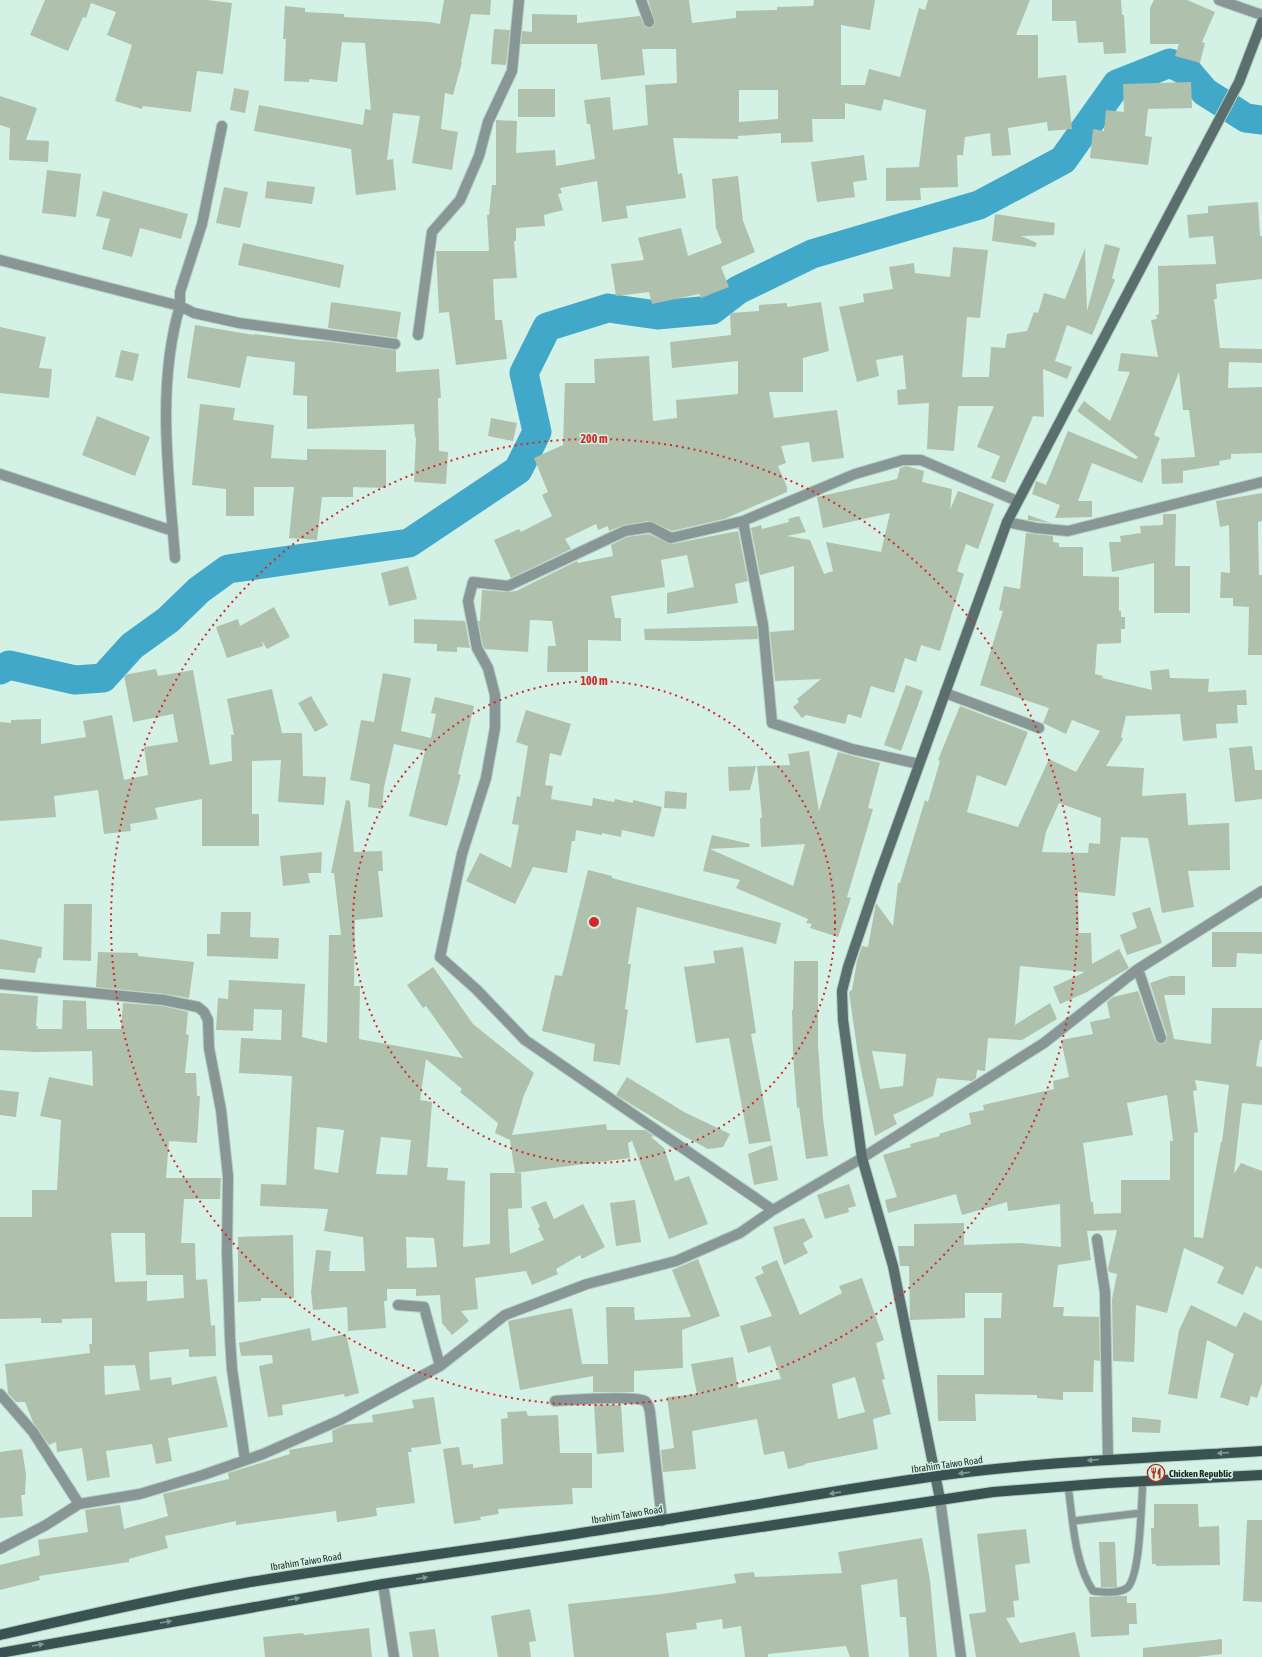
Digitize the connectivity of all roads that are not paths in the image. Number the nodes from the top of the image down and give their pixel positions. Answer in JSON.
{"nodes":[{"id":1,"x":519,"y":0,"type":"edge"},
{"id":2,"x":641,"y":0,"type":"edge"},
{"id":3,"x":1219,"y":0,"type":"edge"},
{"id":4,"x":1262,"y":15,"type":"edge"},
{"id":5,"x":649,"y":22,"type":"dead end"},
{"id":6,"x":1262,"y":22,"type":"edge"},
{"id":7,"x":222,"y":126,"type":"dead end"},
{"id":8,"x":0,"y":260,"type":"edge"},
{"id":9,"x":180,"y":306,"type":"junction"},
{"id":10,"x":418,"y":335,"type":"dead end"},
{"id":11,"x":395,"y":344,"type":"dead end"},
{"id":12,"x":0,"y":474,"type":"edge"},
{"id":13,"x":1262,"y":482,"type":"edge"},
{"id":14,"x":1017,"y":501,"type":"junction"},
{"id":15,"x":743,"y":521,"type":"junction"},
{"id":16,"x":1007,"y":522,"type":"junction"},
{"id":17,"x":173,"y":531,"type":"junction"},
{"id":18,"x":175,"y":558,"type":"dead end"},
{"id":19,"x":945,"y":693,"type":"junction"},
{"id":20,"x":1039,"y":728,"type":"dead end"},
{"id":21,"x":919,"y":764,"type":"junction"},
{"id":22,"x":1262,"y":891,"type":"edge"},
{"id":23,"x":1138,"y":970,"type":"junction"},
{"id":24,"x":0,"y":984,"type":"edge"},
{"id":25,"x":1161,"y":1038,"type":"dead end"},
{"id":26,"x":862,"y":1158,"type":"junction"},
{"id":27,"x":773,"y":1210,"type":"junction"},
{"id":28,"x":1097,"y":1239,"type":"dead end"},
{"id":29,"x":398,"y":1305,"type":"dead end"},
{"id":30,"x":440,"y":1366,"type":"junction"},
{"id":31,"x":0,"y":1394,"type":"edge"},
{"id":32,"x":555,"y":1401,"type":"dead end"},
{"id":33,"x":1262,"y":1451,"type":"edge"},
{"id":34,"x":1108,"y":1459,"type":"junction"},
{"id":35,"x":245,"y":1460,"type":"junction"},
{"id":36,"x":1262,"y":1475,"type":"edge"},
{"id":37,"x":935,"y":1476,"type":"junction"},
{"id":38,"x":1143,"y":1481,"type":"junction"},
{"id":39,"x":1068,"y":1486,"type":"junction"},
{"id":40,"x":940,"y":1500,"type":"junction"},
{"id":41,"x":79,"y":1504,"type":"junction"},
{"id":42,"x":1140,"y":1513,"type":"junction"},
{"id":43,"x":662,"y":1521,"type":"junction"},
{"id":44,"x":1073,"y":1521,"type":"junction"},
{"id":45,"x":0,"y":1549,"type":"edge"},
{"id":46,"x":384,"y":1584,"type":"junction"},
{"id":47,"x":0,"y":1635,"type":"edge"},
{"id":48,"x":0,"y":1653,"type":"edge"},
{"id":49,"x":394,"y":1657,"type":"edge"},
{"id":50,"x":961,"y":1657,"type":"edge"}],
"edges":[{"from":1,"to":10,"type":"street"},
{"from":2,"to":5,"type":"street"},
{"from":3,"to":4,"type":"street"},
{"from":6,"to":14,"type":"street"},
{"from":7,"to":9,"type":"street"},
{"from":8,"to":9,"type":"street"},
{"from":9,"to":11,"type":"street"},
{"from":9,"to":17,"type":"street"},
{"from":12,"to":17,"type":"street"},
{"from":13,"to":16,"type":"street"},
{"from":14,"to":15,"type":"street"},
{"from":14,"to":16,"type":"street"},
{"from":15,"to":21,"type":"street"},
{"from":15,"to":27,"type":"street"},
{"from":16,"to":19,"type":"street"},
{"from":17,"to":18,"type":"street"},
{"from":19,"to":20,"type":"street"},
{"from":19,"to":21,"type":"street"},
{"from":21,"to":26,"type":"street"},
{"from":22,"to":23,"type":"street"},
{"from":23,"to":25,"type":"street"},
{"from":23,"to":26,"type":"street"},
{"from":24,"to":35,"type":"street"},
{"from":26,"to":27,"type":"street"},
{"from":26,"to":37,"type":"street"},
{"from":27,"to":30,"type":"street"},
{"from":28,"to":34,"type":"street"},
{"from":29,"to":30,"type":"street"},
{"from":30,"to":35,"type":"street"},
{"from":31,"to":41,"type":"street"},
{"from":32,"to":43,"type":"street"},
{"from":33,"to":34,"type":"main road","name":"Ibrahim Taiwo Road","one_way":true},
{"from":34,"to":37,"type":"main road","name":"Ibrahim Taiwo Road","one_way":true},
{"from":35,"to":41,"type":"street"},
{"from":36,"to":38,"type":"main road"},
{"from":37,"to":40,"type":"street"},
{"from":37,"to":43,"type":"main road","name":"Ibrahim Taiwo Road","one_way":true},
{"from":38,"to":39,"type":"main road"},
{"from":38,"to":42,"type":"lane"},
{"from":39,"to":40,"type":"main road"},
{"from":39,"to":44,"type":"lane"},
{"from":46,"to":40,"type":"main road","one_way":true},
{"from":40,"to":50,"type":"street"},
{"from":41,"to":45,"type":"street"},
{"from":42,"to":44,"type":"lane"},
{"from":42,"to":44,"type":"lane"},
{"from":43,"to":47,"type":"main road","name":"Ibrahim Taiwo Road"},
{"from":48,"to":46,"type":"main road","one_way":true},
{"from":46,"to":49,"type":"street"}]}
